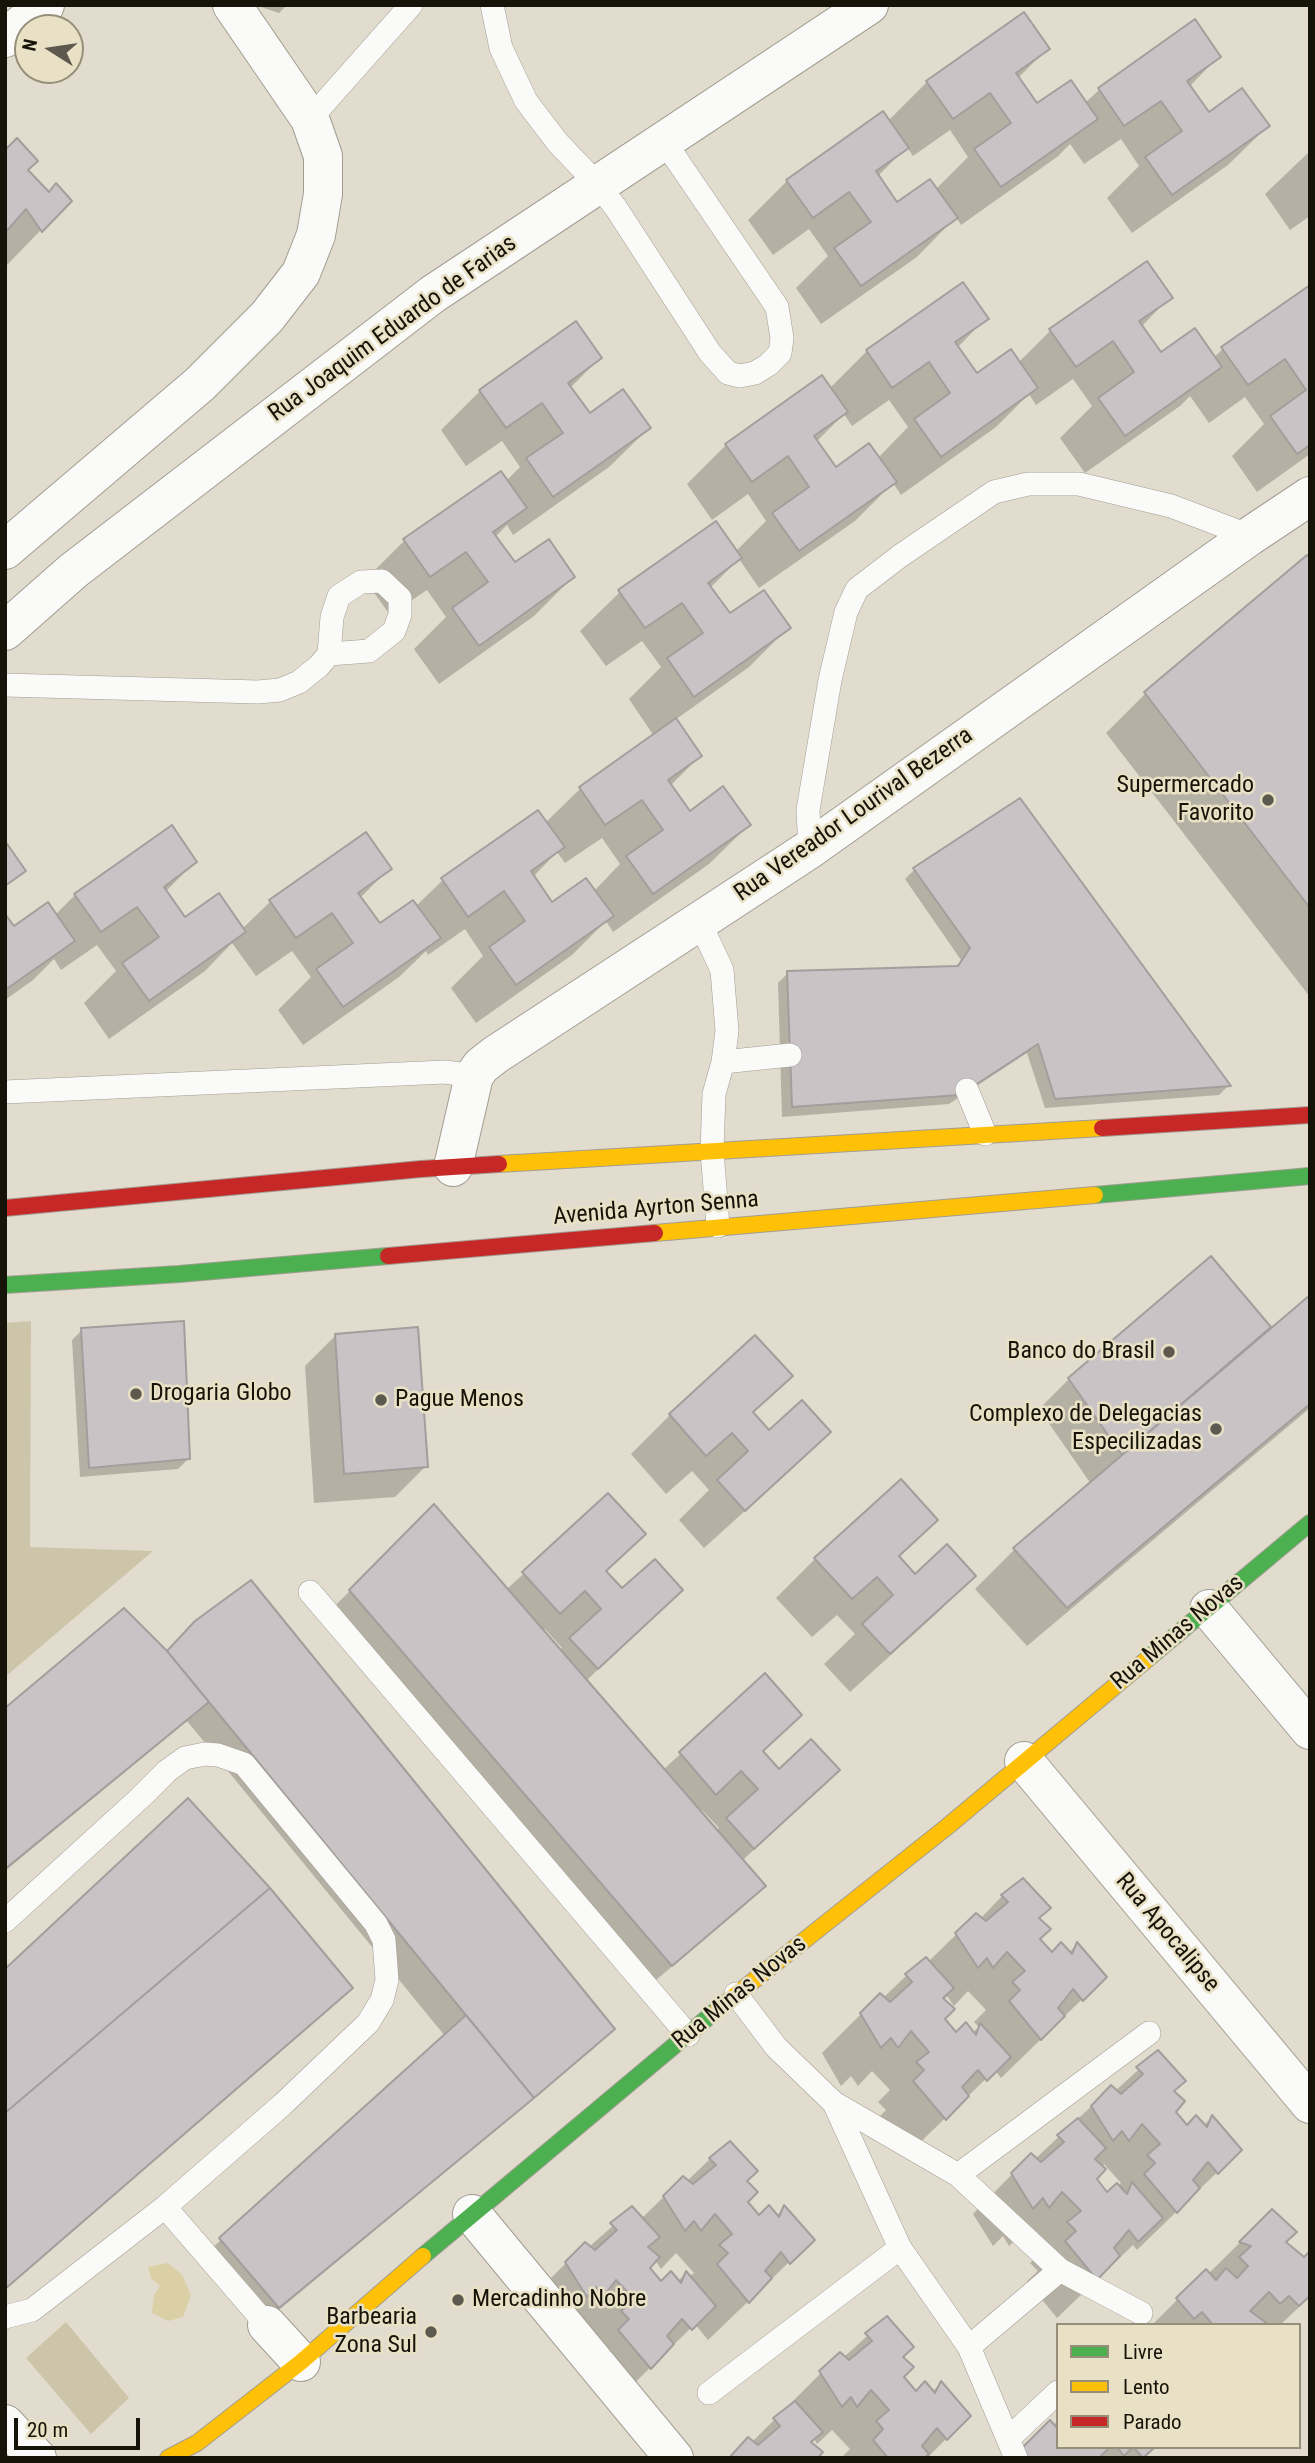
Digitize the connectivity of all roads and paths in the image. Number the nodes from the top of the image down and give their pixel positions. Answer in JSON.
{"nodes":[{"id":1,"x":45,"y":5,"type":"edge"},
{"id":2,"x":232,"y":5,"type":"edge"},
{"id":3,"x":411,"y":5,"type":"edge"},
{"id":4,"x":492,"y":5,"type":"edge"},
{"id":5,"x":869,"y":5,"type":"edge"},
{"id":6,"x":5,"y":38,"type":"edge"},
{"id":7,"x":310,"y":119,"type":"junction"},
{"id":8,"x":664,"y":141,"type":"junction"},
{"id":9,"x":599,"y":186,"type":"junction"},
{"id":10,"x":1310,"y":496,"type":"edge"},
{"id":11,"x":1250,"y":536,"type":"junction"},
{"id":12,"x":5,"y":550,"type":"edge"},
{"id":13,"x":5,"y":631,"type":"edge"},
{"id":14,"x":329,"y":654,"type":"dead end"},
{"id":15,"x":5,"y":685,"type":"edge"},
{"id":16,"x":810,"y":849,"type":"junction"},
{"id":17,"x":699,"y":921,"type":"junction"},
{"id":18,"x":790,"y":1055,"type":"dead end"},
{"id":19,"x":723,"y":1062,"type":"junction"},
{"id":20,"x":474,"y":1076,"type":"junction"},
{"id":21,"x":967,"y":1090,"type":"dead end"},
{"id":22,"x":5,"y":1092,"type":"edge"},
{"id":23,"x":1310,"y":1115,"type":"edge"},
{"id":24,"x":985,"y":1134,"type":"junction"},
{"id":25,"x":712,"y":1151,"type":"junction"},
{"id":26,"x":453,"y":1167,"type":"junction"},
{"id":27,"x":1310,"y":1176,"type":"edge"},
{"id":28,"x":5,"y":1208,"type":"edge"},
{"id":29,"x":718,"y":1226,"type":"junction"},
{"id":30,"x":5,"y":1285,"type":"edge"},
{"id":31,"x":1310,"y":1523,"type":"edge"},
{"id":32,"x":310,"y":1592,"type":"dead end"},
{"id":33,"x":1209,"y":1609,"type":"junction"},
{"id":34,"x":1310,"y":1730,"type":"edge"},
{"id":35,"x":1024,"y":1761,"type":"junction"},
{"id":36,"x":5,"y":1921,"type":"edge"},
{"id":37,"x":736,"y":1994,"type":"junction"},
{"id":38,"x":1149,"y":2033,"type":"dead end"},
{"id":39,"x":688,"y":2035,"type":"junction"},
{"id":40,"x":834,"y":2103,"type":"junction"},
{"id":41,"x":1310,"y":2104,"type":"edge"},
{"id":42,"x":958,"y":2175,"type":"junction"},
{"id":43,"x":165,"y":2207,"type":"junction"},
{"id":44,"x":472,"y":2214,"type":"junction"},
{"id":45,"x":900,"y":2248,"type":"junction"},
{"id":46,"x":1060,"y":2270,"type":"junction"},
{"id":47,"x":5,"y":2317,"type":"edge"},
{"id":48,"x":1141,"y":2321,"type":"edge"},
{"id":49,"x":267,"y":2325,"type":"joint"},
{"id":50,"x":969,"y":2347,"type":"junction"},
{"id":51,"x":301,"y":2362,"type":"junction"},
{"id":52,"x":709,"y":2393,"type":"dead end"},
{"id":53,"x":1056,"y":2394,"type":"edge"},
{"id":54,"x":5,"y":2424,"type":"edge"},
{"id":55,"x":1012,"y":2448,"type":"edge"},
{"id":56,"x":37,"y":2458,"type":"edge"},
{"id":57,"x":168,"y":2458,"type":"edge"},
{"id":58,"x":674,"y":2458,"type":"edge"}],
"edges":[{"from":1,"to":6,"type":"street"},
{"from":2,"to":7,"type":"street"},
{"from":3,"to":7,"type":"lane"},
{"from":4,"to":9,"type":"lane"},
{"from":5,"to":8,"type":"street","name":"Rua Joaquim Eduardo de Farias"},
{"from":7,"to":12,"type":"street"},
{"from":8,"to":9,"type":"street","name":"Rua Joaquim Eduardo de Farias"},
{"from":8,"to":9,"type":"lane"},
{"from":9,"to":13,"type":"street","name":"Rua Joaquim Eduardo de Farias"},
{"from":10,"to":11,"type":"street","name":"Rua Vereador Lourival Bezerra"},
{"from":11,"to":16,"type":"street","name":"Rua Vereador Lourival Bezerra"},
{"from":11,"to":16,"type":"lane"},
{"from":14,"to":15,"type":"lane"},
{"from":16,"to":17,"type":"street","name":"Rua Vereador Lourival Bezerra"},
{"from":17,"to":19,"type":"lane"},
{"from":17,"to":20,"type":"street","name":"Rua Vereador Lourival Bezerra"},
{"from":18,"to":19,"type":"lane"},
{"from":19,"to":25,"type":"lane"},
{"from":20,"to":22,"type":"lane"},
{"from":20,"to":26,"type":"street"},
{"from":21,"to":24,"type":"lane"},
{"from":23,"to":24,"type":"main road"},
{"from":24,"to":25,"type":"main road"},
{"from":25,"to":26,"type":"main road"},
{"from":25,"to":29,"type":"lane"},
{"from":26,"to":28,"type":"main road"},
{"from":27,"to":29,"type":"main road","name":"Avenida Ayrton Senna"},
{"from":29,"to":30,"type":"main road","name":"Avenida Ayrton Senna"},
{"from":31,"to":33,"type":"main road","name":"Rua Minas Novas"},
{"from":32,"to":39,"type":"lane"},
{"from":33,"to":34,"type":"street"},
{"from":33,"to":35,"type":"main road","name":"Rua Minas Novas"},
{"from":35,"to":37,"type":"main road","name":"Rua Minas Novas"},
{"from":35,"to":41,"type":"street","name":"Rua Apocalipse"},
{"from":36,"to":43,"type":"lane"},
{"from":37,"to":39,"type":"main road","name":"Rua Minas Novas"},
{"from":37,"to":40,"type":"lane"},
{"from":38,"to":42,"type":"lane"},
{"from":39,"to":44,"type":"main road","name":"Rua Minas Novas"},
{"from":40,"to":42,"type":"lane"},
{"from":40,"to":45,"type":"lane"},
{"from":42,"to":46,"type":"lane"},
{"from":43,"to":47,"type":"lane"},
{"from":43,"to":49,"type":"lane"},
{"from":44,"to":51,"type":"main road","name":"Rua Minas Novas"},
{"from":44,"to":58,"type":"street"},
{"from":45,"to":50,"type":"lane"},
{"from":45,"to":52,"type":"lane"},
{"from":46,"to":48,"type":"lane"},
{"from":46,"to":50,"type":"lane"},
{"from":49,"to":51,"type":"street"},
{"from":50,"to":55,"type":"lane"},
{"from":51,"to":57,"type":"main road","name":"Rua Minas Novas"},
{"from":53,"to":55,"type":"lane"},
{"from":54,"to":56,"type":"street"}]}
